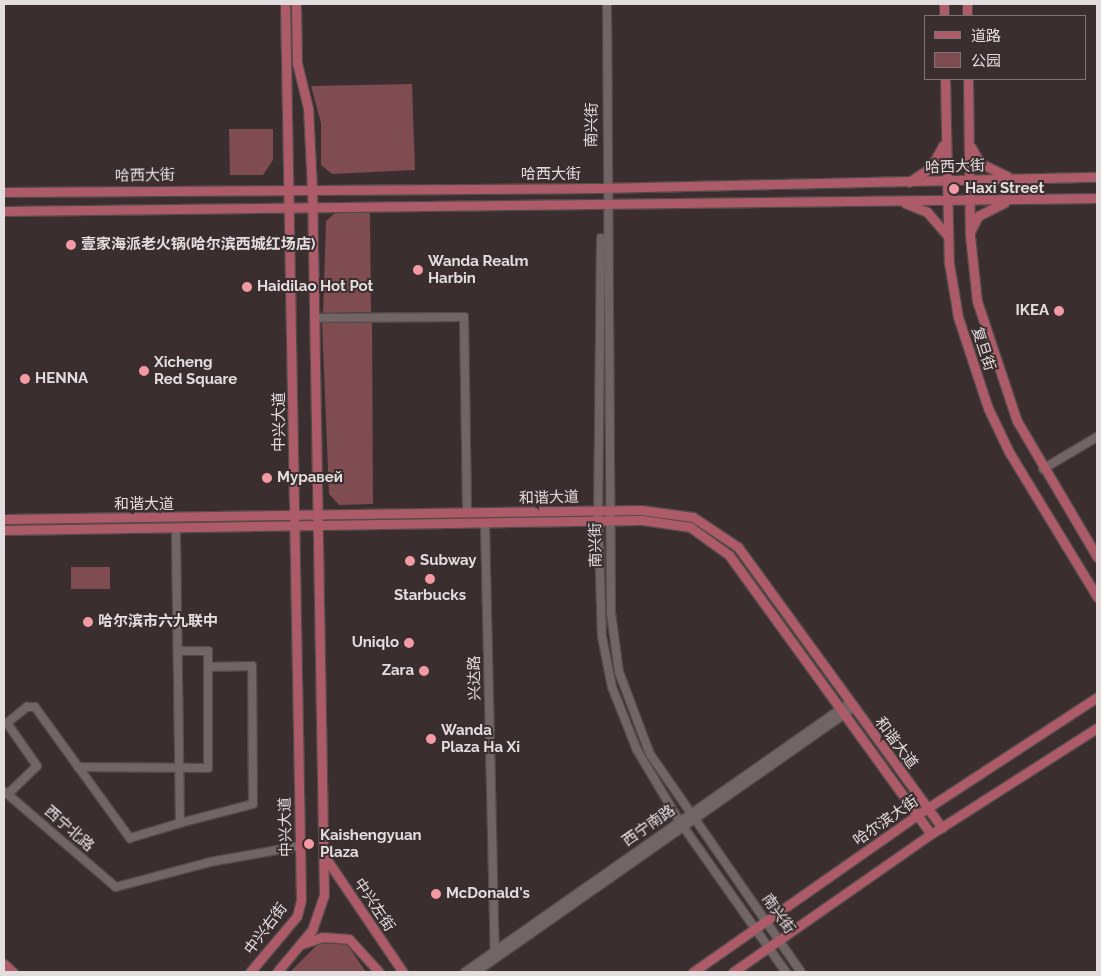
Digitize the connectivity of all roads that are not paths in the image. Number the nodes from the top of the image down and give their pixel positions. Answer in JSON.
{"nodes":[{"id":1,"x":285,"y":4,"type":"edge"},
{"id":2,"x":296,"y":4,"type":"edge"},
{"id":3,"x":603,"y":4,"type":"edge"},
{"id":4,"x":607,"y":4,"type":"edge"},
{"id":5,"x":945,"y":80,"type":"edge"},
{"id":6,"x":968,"y":80,"type":"edge"},
{"id":7,"x":945,"y":135,"type":"junction"},
{"id":8,"x":969,"y":140,"type":"junction"},
{"id":9,"x":1097,"y":178,"type":"edge"},
{"id":10,"x":1016,"y":179,"type":"junction"},
{"id":11,"x":969,"y":180,"type":"junction"},
{"id":12,"x":908,"y":182,"type":"junction"},
{"id":13,"x":946,"y":182,"type":"junction"},
{"id":14,"x":291,"y":188,"type":"junction"},
{"id":15,"x":602,"y":188,"type":"junction"},
{"id":16,"x":312,"y":189,"type":"junction"},
{"id":17,"x":4,"y":192,"type":"edge"},
{"id":18,"x":1097,"y":198,"type":"edge"},
{"id":19,"x":1014,"y":199,"type":"junction"},
{"id":20,"x":893,"y":200,"type":"junction"},
{"id":21,"x":946,"y":200,"type":"junction"},
{"id":22,"x":969,"y":200,"type":"junction"},
{"id":23,"x":603,"y":203,"type":"junction"},
{"id":24,"x":292,"y":208,"type":"junction"},
{"id":25,"x":312,"y":208,"type":"junction"},
{"id":26,"x":4,"y":211,"type":"edge"},
{"id":27,"x":970,"y":236,"type":"junction"},
{"id":28,"x":948,"y":237,"type":"junction"},
{"id":29,"x":314,"y":318,"type":"junction"},
{"id":30,"x":1097,"y":437,"type":"edge"},
{"id":31,"x":1043,"y":469,"type":"junction"},
{"id":32,"x":610,"y":510,"type":"junction"},
{"id":33,"x":598,"y":511,"type":"junction"},
{"id":34,"x":467,"y":512,"type":"junction"},
{"id":35,"x":316,"y":514,"type":"junction"},
{"id":36,"x":294,"y":515,"type":"junction"},
{"id":37,"x":4,"y":519,"type":"edge"},
{"id":38,"x":610,"y":521,"type":"junction"},
{"id":39,"x":598,"y":522,"type":"junction"},
{"id":40,"x":485,"y":524,"type":"junction"},
{"id":41,"x":317,"y":528,"type":"junction"},
{"id":42,"x":176,"y":529,"type":"junction"},
{"id":43,"x":295,"y":529,"type":"junction"},
{"id":44,"x":4,"y":530,"type":"edge"},
{"id":45,"x":1097,"y":557,"type":"edge"},
{"id":46,"x":1097,"y":597,"type":"edge"},
{"id":47,"x":178,"y":651,"type":"junction"},
{"id":48,"x":208,"y":667,"type":"junction"},
{"id":49,"x":1097,"y":697,"type":"edge"},
{"id":50,"x":851,"y":706,"type":"junction"},
{"id":51,"x":843,"y":712,"type":"junction"},
{"id":52,"x":1097,"y":728,"type":"edge"},
{"id":53,"x":78,"y":767,"type":"junction"},
{"id":54,"x":179,"y":768,"type":"junction"},
{"id":55,"x":6,"y":793,"type":"edge"},
{"id":56,"x":928,"y":808,"type":"junction"},
{"id":57,"x":917,"y":815,"type":"junction"},
{"id":58,"x":691,"y":818,"type":"junction"},
{"id":59,"x":180,"y":823,"type":"junction"},
{"id":60,"x":682,"y":824,"type":"junction"},
{"id":61,"x":942,"y":828,"type":"junction"},
{"id":62,"x":931,"y":834,"type":"junction"},
{"id":63,"x":300,"y":846,"type":"junction"},
{"id":64,"x":323,"y":853,"type":"junction"},
{"id":65,"x":301,"y":900,"type":"joint"},
{"id":66,"x":766,"y":921,"type":"junction"},
{"id":67,"x":756,"y":928,"type":"junction"},
{"id":68,"x":779,"y":940,"type":"junction"},
{"id":69,"x":300,"y":946,"type":"junction"},
{"id":70,"x":769,"y":947,"type":"junction"},
{"id":71,"x":495,"y":952,"type":"junction"},
{"id":72,"x":4,"y":964,"type":"edge"},
{"id":73,"x":13,"y":972,"type":"edge"},
{"id":74,"x":250,"y":972,"type":"edge"},
{"id":75,"x":277,"y":972,"type":"edge"},
{"id":76,"x":378,"y":972,"type":"edge"},
{"id":77,"x":403,"y":972,"type":"edge"},
{"id":78,"x":465,"y":972,"type":"edge"},
{"id":79,"x":476,"y":972,"type":"edge"},
{"id":80,"x":693,"y":972,"type":"edge"},
{"id":81,"x":733,"y":972,"type":"edge"},
{"id":82,"x":786,"y":972,"type":"edge"},
{"id":83,"x":801,"y":972,"type":"edge"}],
"edges":[{"from":1,"to":14,"type":"main road","name":"中兴大道"},
{"from":2,"to":16,"type":"main road"},
{"from":3,"to":15,"type":"street","name":"南兴街"},
{"from":4,"to":15,"type":"street","name":"南兴街"},
{"from":5,"to":7,"type":"main road","name":"复旦街"},
{"from":6,"to":8,"type":"main road","name":"复旦街"},
{"from":7,"to":12,"type":"main road"},
{"from":7,"to":13,"type":"main road","name":"复旦街"},
{"from":8,"to":10,"type":"main road"},
{"from":8,"to":11,"type":"main road","name":"复旦街"},
{"from":9,"to":10,"type":"main road","name":"哈西大街"},
{"from":10,"to":11,"type":"main road","name":"哈西大街"},
{"from":11,"to":13,"type":"main road","name":"哈西大街"},
{"from":11,"to":22,"type":"main road","name":"复旦街"},
{"from":12,"to":13,"type":"main road","name":"哈西大街"},
{"from":12,"to":15,"type":"main road","name":"哈西大街"},
{"from":13,"to":21,"type":"main road","name":"复旦街"},
{"from":14,"to":16,"type":"main road","name":"哈西大街"},
{"from":14,"to":17,"type":"main road","name":"哈西大街"},
{"from":14,"to":24,"type":"main road","name":"中兴大道"},
{"from":15,"to":16,"type":"main road","name":"哈西大街"},
{"from":15,"to":23,"type":"street","name":"南兴街"},
{"from":16,"to":25,"type":"main road"},
{"from":18,"to":19,"type":"main road","name":"哈西大街"},
{"from":19,"to":22,"type":"main road","name":"哈西大街"},
{"from":19,"to":27,"type":"main road"},
{"from":20,"to":21,"type":"main road","name":"哈西大街"},
{"from":20,"to":23,"type":"main road","name":"哈西大街"},
{"from":20,"to":28,"type":"main road"},
{"from":21,"to":22,"type":"main road","name":"哈西大街"},
{"from":21,"to":28,"type":"main road","name":"复旦街"},
{"from":22,"to":27,"type":"main road","name":"复旦街"},
{"from":23,"to":25,"type":"main road","name":"哈西大街"},
{"from":23,"to":32,"type":"street","name":"南兴街"},
{"from":23,"to":33,"type":"street","name":"南兴街"},
{"from":24,"to":25,"type":"main road","name":"哈西大街"},
{"from":24,"to":26,"type":"main road","name":"哈西大街"},
{"from":24,"to":36,"type":"main road","name":"中兴大道"},
{"from":25,"to":29,"type":"main road"},
{"from":27,"to":31,"type":"main road","name":"复旦街"},
{"from":28,"to":46,"type":"main road","name":"复旦街"},
{"from":29,"to":34,"type":"street"},
{"from":29,"to":35,"type":"main road"},
{"from":30,"to":31,"type":"street"},
{"from":31,"to":45,"type":"main road","name":"复旦街"},
{"from":32,"to":33,"type":"main road","name":"和谐大道"},
{"from":32,"to":38,"type":"street","name":"南兴街"},
{"from":32,"to":50,"type":"main road","name":"和谐大道"},
{"from":33,"to":34,"type":"main road","name":"和谐大道"},
{"from":33,"to":39,"type":"street","name":"南兴街"},
{"from":34,"to":35,"type":"main road","name":"和谐大道"},
{"from":35,"to":36,"type":"main road","name":"和谐大道"},
{"from":35,"to":41,"type":"main road"},
{"from":36,"to":37,"type":"main road","name":"和谐大道"},
{"from":36,"to":43,"type":"main road","name":"中兴大道"},
{"from":38,"to":39,"type":"main road","name":"和谐大道"},
{"from":38,"to":51,"type":"main road","name":"和谐大道"},
{"from":38,"to":58,"type":"street","name":"南兴街"},
{"from":39,"to":40,"type":"main road","name":"和谐大道"},
{"from":39,"to":60,"type":"street","name":"南兴街"},
{"from":40,"to":41,"type":"main road","name":"和谐大道"},
{"from":40,"to":71,"type":"street","name":"兴达路"},
{"from":41,"to":43,"type":"main road","name":"和谐大道"},
{"from":41,"to":64,"type":"main road"},
{"from":42,"to":43,"type":"main road","name":"和谐大道"},
{"from":42,"to":44,"type":"main road","name":"和谐大道"},
{"from":42,"to":47,"type":"street"},
{"from":43,"to":63,"type":"main road","name":"中兴大道"},
{"from":47,"to":48,"type":"street"},
{"from":47,"to":54,"type":"street"},
{"from":48,"to":54,"type":"street"},
{"from":48,"to":59,"type":"street"},
{"from":49,"to":56,"type":"main road","name":"哈尔滨大街"},
{"from":50,"to":51,"type":"street","name":"西宁南路"},
{"from":50,"to":56,"type":"main road","name":"和谐大道"},
{"from":51,"to":57,"type":"main road","name":"和谐大道"},
{"from":51,"to":58,"type":"street","name":"西宁南路"},
{"from":52,"to":61,"type":"main road"},
{"from":53,"to":54,"type":"street"},
{"from":53,"to":55,"type":"street"},
{"from":53,"to":59,"type":"street"},
{"from":54,"to":59,"type":"street"},
{"from":55,"to":63,"type":"street","name":"西宁北路"},
{"from":56,"to":57,"type":"main road","name":"哈尔滨大街"},
{"from":56,"to":61,"type":"main road","name":"和谐大道"},
{"from":57,"to":62,"type":"main road","name":"和谐大道"},
{"from":57,"to":66,"type":"main road","name":"哈尔滨大街"},
{"from":58,"to":60,"type":"street","name":"西宁南路"},
{"from":58,"to":66,"type":"street","name":"南兴街"},
{"from":60,"to":67,"type":"street","name":"南兴街"},
{"from":60,"to":71,"type":"street","name":"西宁南路"},
{"from":60,"to":79,"type":"street","name":"西宁南路"},
{"from":61,"to":62,"type":"main road"},
{"from":62,"to":68,"type":"main road"},
{"from":63,"to":65,"type":"main road","name":"中兴大道"},
{"from":64,"to":69,"type":"main road"},
{"from":64,"to":77,"type":"main road","name":"中兴左街"},
{"from":65,"to":74,"type":"main road","name":"中兴右街"},
{"from":66,"to":67,"type":"main road","name":"哈尔滨大街"},
{"from":66,"to":68,"type":"street","name":"南兴街"},
{"from":67,"to":70,"type":"street","name":"南兴街"},
{"from":67,"to":80,"type":"main road","name":"哈尔滨大街"},
{"from":68,"to":70,"type":"main road"},
{"from":68,"to":83,"type":"street","name":"南兴街"},
{"from":69,"to":75,"type":"main road"},
{"from":69,"to":76,"type":"main road"},
{"from":70,"to":81,"type":"main road"},
{"from":70,"to":82,"type":"street","name":"南兴街"},
{"from":71,"to":78,"type":"street","name":"西宁南路"},
{"from":72,"to":73,"type":"main road"}]}
